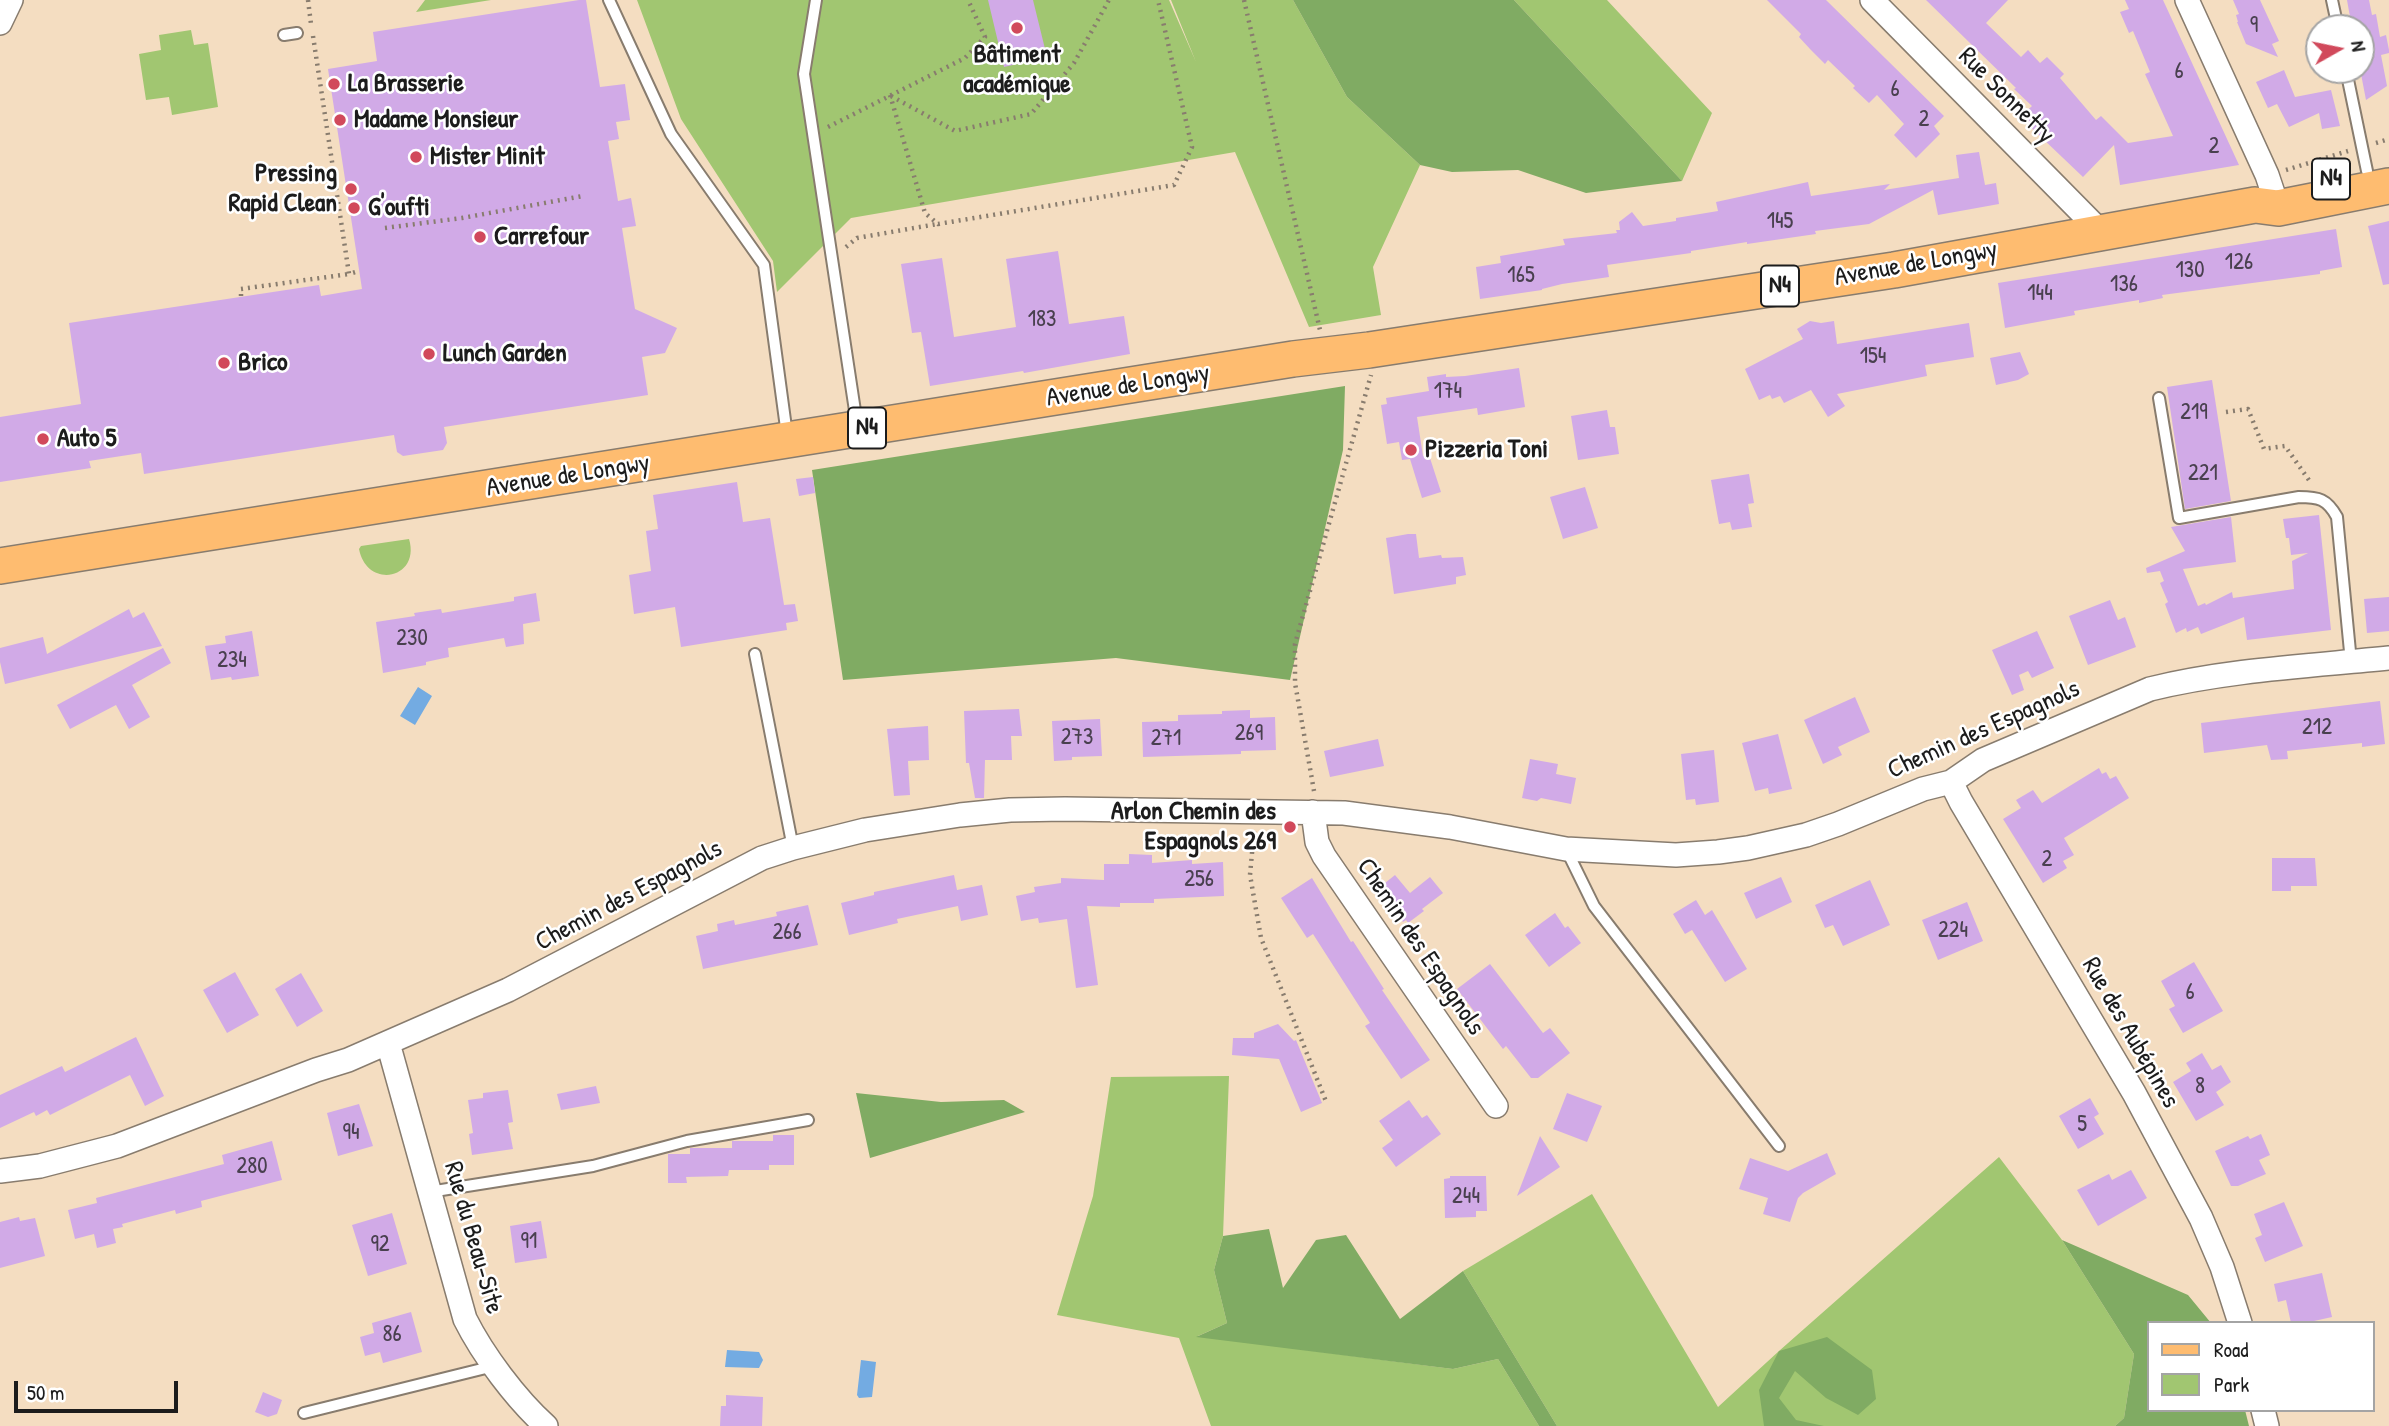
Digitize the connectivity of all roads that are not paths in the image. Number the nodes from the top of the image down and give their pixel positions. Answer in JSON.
{"nodes":[{"id":1,"x":10,"y":0,"type":"edge"},
{"id":2,"x":609,"y":0,"type":"edge"},
{"id":3,"x":816,"y":0,"type":"edge"},
{"id":4,"x":1872,"y":0,"type":"edge"},
{"id":5,"x":2187,"y":0,"type":"edge"},
{"id":6,"x":0,"y":23,"type":"edge"},
{"id":7,"x":297,"y":33,"type":"dead end"},
{"id":8,"x":284,"y":35,"type":"dead end"},
{"id":9,"x":2350,"y":84,"type":"edge"},
{"id":10,"x":2377,"y":168,"type":"edge"},
{"id":11,"x":2268,"y":195,"type":"junction"},
{"id":12,"x":2101,"y":232,"type":"junction"},
{"id":13,"x":2159,"y":398,"type":"dead end"},
{"id":14,"x":857,"y":430,"type":"junction"},
{"id":15,"x":788,"y":442,"type":"junction"},
{"id":16,"x":0,"y":566,"type":"edge"},
{"id":17,"x":755,"y":654,"type":"dead end"},
{"id":18,"x":2389,"y":658,"type":"edge"},
{"id":19,"x":2351,"y":662,"type":"junction"},
{"id":20,"x":1951,"y":782,"type":"junction"},
{"id":21,"x":1313,"y":812,"type":"junction"},
{"id":22,"x":793,"y":848,"type":"junction"},
{"id":23,"x":1566,"y":849,"type":"junction"},
{"id":24,"x":388,"y":1043,"type":"junction"},
{"id":25,"x":1496,"y":1106,"type":"dead end"},
{"id":26,"x":808,"y":1120,"type":"dead end"},
{"id":27,"x":1779,"y":1146,"type":"dead end"},
{"id":28,"x":0,"y":1171,"type":"edge"},
{"id":29,"x":429,"y":1192,"type":"junction"},
{"id":30,"x":2239,"y":1321,"type":"edge"},
{"id":31,"x":494,"y":1366,"type":"junction"},
{"id":32,"x":304,"y":1413,"type":"dead end"},
{"id":33,"x":547,"y":1426,"type":"edge"}],
"edges":[{"from":1,"to":6,"type":"street"},
{"from":2,"to":15,"type":"lane"},
{"from":3,"to":14,"type":"lane"},
{"from":4,"to":12,"type":"street","name":"Rue Sonnetty"},
{"from":5,"to":11,"type":"street"},
{"from":7,"to":8,"type":"lane"},
{"from":9,"to":10,"type":"lane"},
{"from":10,"to":11,"type":"main road","name":"Avenue de Longwy","number":"N4"},
{"from":11,"to":12,"type":"main road","name":"Avenue de Longwy","number":"N4"},
{"from":12,"to":14,"type":"main road","name":"Avenue de Longwy","number":"N4"},
{"from":13,"to":19,"type":"lane"},
{"from":14,"to":15,"type":"main road","name":"Avenue de Longwy","number":"N4"},
{"from":15,"to":16,"type":"main road","name":"Avenue de Longwy","number":"N4"},
{"from":17,"to":22,"type":"lane"},
{"from":18,"to":19,"type":"street","name":"Chemin des Espagnols"},
{"from":19,"to":20,"type":"street","name":"Chemin des Espagnols"},
{"from":20,"to":23,"type":"street","name":"Chemin des Espagnols"},
{"from":20,"to":30,"type":"street","name":"Rue des Aubépines"},
{"from":21,"to":22,"type":"street","name":"Chemin des Espagnols"},
{"from":21,"to":23,"type":"street","name":"Chemin des Espagnols"},
{"from":21,"to":25,"type":"street","name":"Chemin des Espagnols"},
{"from":22,"to":24,"type":"street","name":"Chemin des Espagnols"},
{"from":23,"to":27,"type":"lane"},
{"from":24,"to":28,"type":"street","name":"Chemin des Espagnols"},
{"from":24,"to":29,"type":"street","name":"Rue du Beau-Site"},
{"from":26,"to":29,"type":"lane"},
{"from":29,"to":31,"type":"street","name":"Rue du Beau-Site"},
{"from":31,"to":32,"type":"lane"},
{"from":31,"to":33,"type":"street","name":"Rue du Beau-Site"}]}
